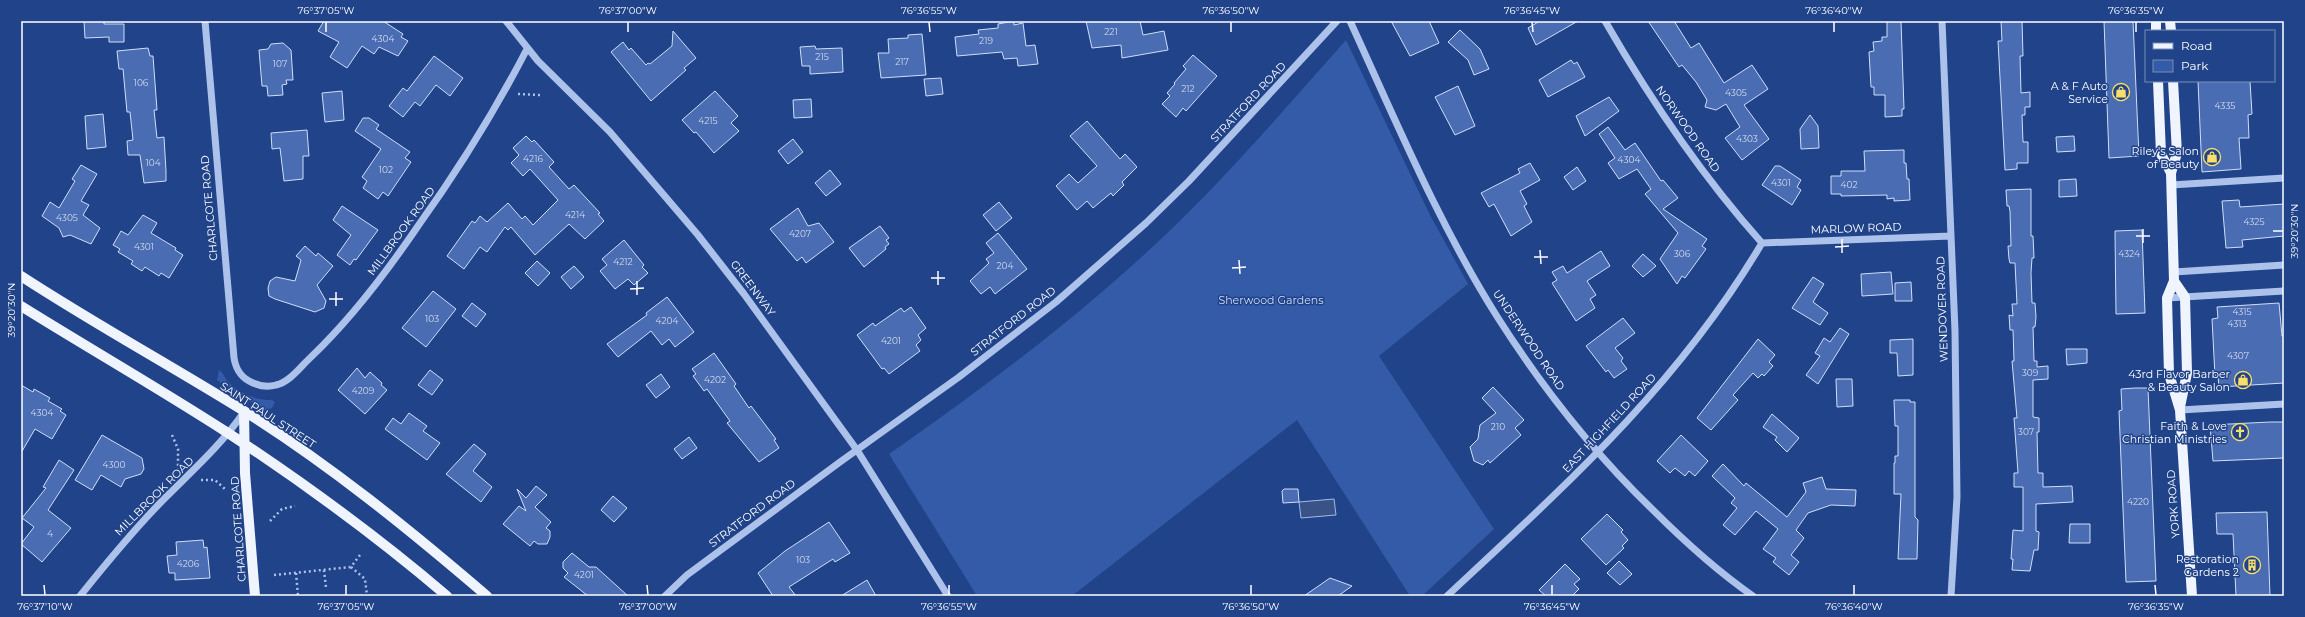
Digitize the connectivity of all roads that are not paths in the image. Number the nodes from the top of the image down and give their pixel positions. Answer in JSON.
{"nodes":[{"id":1,"x":205,"y":21,"type":"edge"},
{"id":2,"x":506,"y":21,"type":"edge"},
{"id":3,"x":1337,"y":21,"type":"edge"},
{"id":4,"x":1350,"y":21,"type":"edge"},
{"id":5,"x":1605,"y":21,"type":"edge"},
{"id":6,"x":1942,"y":21,"type":"edge"},
{"id":7,"x":527,"y":49,"type":"junction"},
{"id":8,"x":2158,"y":82,"type":"edge"},
{"id":9,"x":2173,"y":82,"type":"edge"},
{"id":10,"x":2171,"y":173,"type":"junction"},
{"id":11,"x":2284,"y":178,"type":"edge"},
{"id":12,"x":2171,"y":185,"type":"junction"},
{"id":13,"x":1951,"y":236,"type":"junction"},
{"id":14,"x":1762,"y":243,"type":"junction"},
{"id":15,"x":2284,"y":265,"type":"edge"},
{"id":16,"x":21,"y":276,"type":"edge"},
{"id":17,"x":2174,"y":276,"type":"junction"},
{"id":18,"x":2284,"y":291,"type":"edge"},
{"id":19,"x":2185,"y":297,"type":"junction"},
{"id":20,"x":2167,"y":298,"type":"junction"},
{"id":21,"x":21,"y":306,"type":"edge"},
{"id":22,"x":254,"y":384,"type":"joint"},
{"id":23,"x":2284,"y":404,"type":"edge"},
{"id":24,"x":2180,"y":410,"type":"junction"},
{"id":25,"x":244,"y":411,"type":"junction"},
{"id":26,"x":229,"y":434,"type":"junction"},
{"id":27,"x":244,"y":444,"type":"junction"},
{"id":28,"x":857,"y":450,"type":"junction"},
{"id":29,"x":1598,"y":452,"type":"junction"},
{"id":30,"x":80,"y":596,"type":"edge"},
{"id":31,"x":255,"y":596,"type":"edge"},
{"id":32,"x":447,"y":596,"type":"edge"},
{"id":33,"x":487,"y":596,"type":"edge"},
{"id":34,"x":665,"y":596,"type":"edge"},
{"id":35,"x":948,"y":596,"type":"edge"},
{"id":36,"x":1447,"y":596,"type":"edge"},
{"id":37,"x":1753,"y":596,"type":"edge"},
{"id":38,"x":1951,"y":596,"type":"edge"},
{"id":39,"x":2192,"y":596,"type":"edge"}],
"edges":[{"from":1,"to":22,"type":"street","name":"CHARLCOTE ROAD"},
{"from":2,"to":7,"type":"street","name":"GREENWAY"},
{"from":3,"to":28,"type":"street","name":"STRATFORD ROAD"},
{"from":4,"to":29,"type":"street","name":"UNDERWOOD ROAD"},
{"from":5,"to":14,"type":"street","name":"NORWOOD ROAD"},
{"from":6,"to":13,"type":"street","name":"WENDOVER ROAD"},
{"from":7,"to":22,"type":"street","name":"MILLBROOK ROAD"},
{"from":7,"to":28,"type":"street","name":"GREENWAY"},
{"from":8,"to":10,"type":"main road","name":"YORK ROAD"},
{"from":9,"to":10,"type":"main road","name":"YORK ROAD"},
{"from":10,"to":12,"type":"main road","name":"YORK ROAD"},
{"from":11,"to":12,"type":"street"},
{"from":12,"to":17,"type":"main road","name":"YORK ROAD"},
{"from":13,"to":14,"type":"street","name":"MARLOW ROAD"},
{"from":13,"to":38,"type":"street","name":"WENDOVER ROAD"},
{"from":14,"to":29,"type":"street","name":"EAST HIGHFIELD ROAD"},
{"from":15,"to":17,"type":"street"},
{"from":16,"to":25,"type":"main road","name":"SAINT PAUL STREET"},
{"from":17,"to":19,"type":"main road"},
{"from":17,"to":20,"type":"main road","name":"YORK ROAD"},
{"from":18,"to":19,"type":"street"},
{"from":19,"to":20,"type":"street"},
{"from":19,"to":24,"type":"main road","name":"YORK ROAD"},
{"from":20,"to":24,"type":"main road","name":"YORK ROAD"},
{"from":21,"to":26,"type":"main road"},
{"from":23,"to":24,"type":"street"},
{"from":24,"to":39,"type":"main road","name":"YORK ROAD"},
{"from":25,"to":26,"type":"street","name":"MILLBROOK ROAD"},
{"from":25,"to":27,"type":"main road","name":"CHARLCOTE ROAD"},
{"from":25,"to":33,"type":"main road","name":"SAINT PAUL STREET"},
{"from":26,"to":27,"type":"main road"},
{"from":26,"to":30,"type":"street","name":"MILLBROOK ROAD"},
{"from":27,"to":31,"type":"main road","name":"CHARLCOTE ROAD"},
{"from":27,"to":32,"type":"main road"},
{"from":28,"to":34,"type":"street","name":"STRATFORD ROAD"},
{"from":28,"to":35,"type":"street","name":"GREENWAY"},
{"from":29,"to":36,"type":"street","name":"EAST HIGHFIELD ROAD"},
{"from":29,"to":37,"type":"street","name":"UNDERWOOD ROAD"}]}
